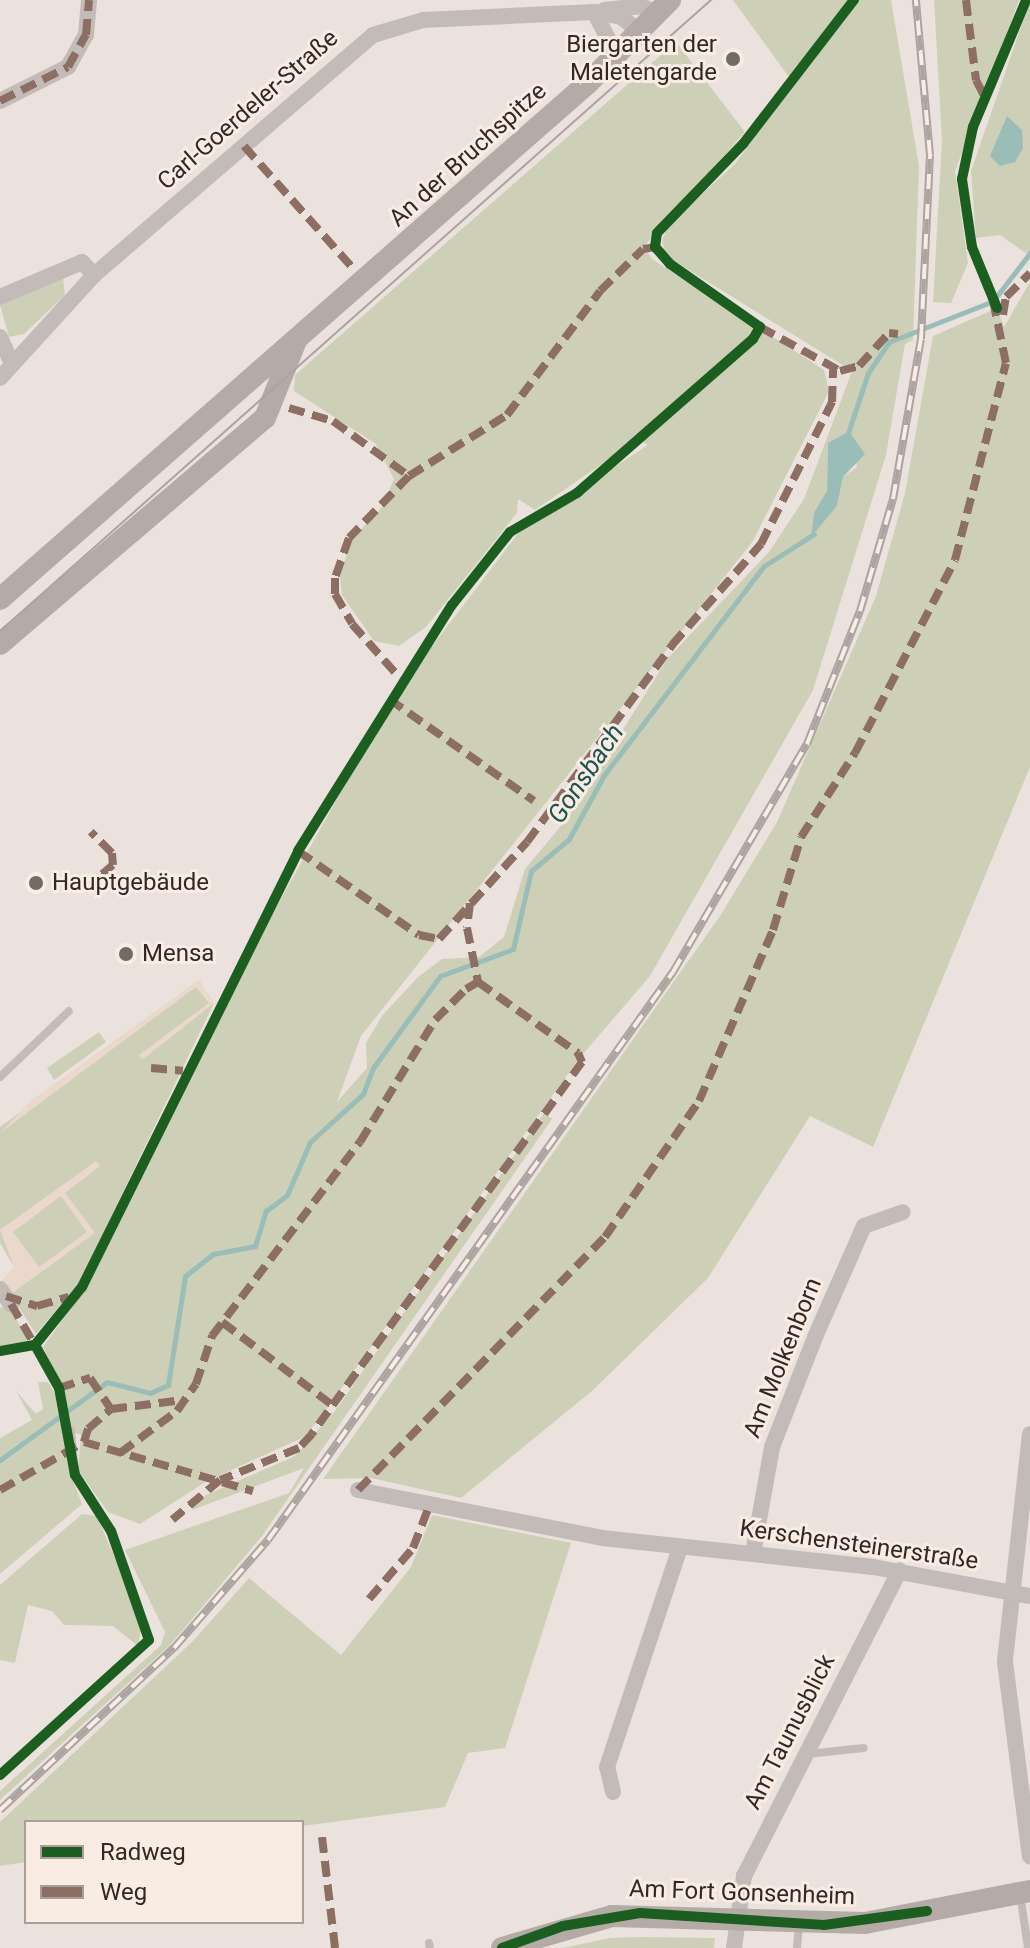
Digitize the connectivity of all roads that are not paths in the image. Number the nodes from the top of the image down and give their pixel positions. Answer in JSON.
{"nodes":[{"id":1,"x":89,"y":0,"type":"edge"},
{"id":2,"x":664,"y":6,"type":"edge"},
{"id":3,"x":594,"y":12,"type":"junction"},
{"id":4,"x":640,"y":32,"type":"junction"},
{"id":5,"x":617,"y":55,"type":"junction"},
{"id":6,"x":0,"y":101,"type":"edge"},
{"id":7,"x":94,"y":275,"type":"junction"},
{"id":8,"x":0,"y":297,"type":"edge"},
{"id":9,"x":0,"y":337,"type":"edge"},
{"id":10,"x":295,"y":343,"type":"junction"},
{"id":11,"x":11,"y":362,"type":"junction"},
{"id":12,"x":0,"y":378,"type":"edge"},
{"id":13,"x":236,"y":394,"type":"junction"},
{"id":14,"x":265,"y":418,"type":"junction"},
{"id":15,"x":0,"y":599,"type":"edge"},
{"id":16,"x":0,"y":644,"type":"edge"},
{"id":17,"x":69,"y":1011,"type":"dead end"},
{"id":18,"x":0,"y":1077,"type":"edge"},
{"id":19,"x":903,"y":1212,"type":"dead end"},
{"id":20,"x":0,"y":1289,"type":"edge"},
{"id":21,"x":11,"y":1304,"type":"dead end"},
{"id":22,"x":35,"y":1345,"type":"dead end"},
{"id":23,"x":0,"y":1351,"type":"edge"},
{"id":24,"x":71,"y":1430,"type":"dead end"},
{"id":25,"x":1030,"y":1434,"type":"edge"},
{"id":26,"x":358,"y":1490,"type":"dead end"},
{"id":27,"x":680,"y":1547,"type":"junction"},
{"id":28,"x":753,"y":1553,"type":"junction"},
{"id":29,"x":900,"y":1570,"type":"junction"},
{"id":30,"x":1010,"y":1592,"type":"junction"},
{"id":31,"x":1030,"y":1596,"type":"edge"},
{"id":32,"x":864,"y":1748,"type":"dead end"},
{"id":33,"x":806,"y":1754,"type":"junction"},
{"id":34,"x":0,"y":1775,"type":"edge"},
{"id":35,"x":613,"y":1792,"type":"dead end"},
{"id":36,"x":1030,"y":1856,"type":"edge"},
{"id":37,"x":1025,"y":1892,"type":"edge"},
{"id":38,"x":735,"y":1919,"type":"junction"},
{"id":39,"x":799,"y":1925,"type":"junction"},
{"id":40,"x":502,"y":1948,"type":"edge"},
{"id":41,"x":734,"y":1948,"type":"edge"},
{"id":42,"x":797,"y":1948,"type":"edge"},
{"id":43,"x":1028,"y":1948,"type":"edge"}],
"edges":[{"from":1,"to":6,"type":"street"},
{"from":2,"to":3,"type":"street","name":"Carl-Goerdeler-Straße"},
{"from":2,"to":4,"type":"main road","name":"An der Bruchspitze"},
{"from":3,"to":4,"type":"street","name":"Carl-Goerdeler-Straße"},
{"from":3,"to":5,"type":"street"},
{"from":3,"to":7,"type":"street","name":"Carl-Goerdeler-Straße"},
{"from":4,"to":5,"type":"main road","name":"An der Bruchspitze"},
{"from":5,"to":10,"type":"main road","name":"An der Bruchspitze"},
{"from":7,"to":8,"type":"street"},
{"from":7,"to":11,"type":"street","name":"Carl-Goerdeler-Straße"},
{"from":9,"to":11,"type":"street"},
{"from":10,"to":13,"type":"main road","name":"An der Bruchspitze"},
{"from":10,"to":14,"type":"main road","name":"An der Bruchspitze"},
{"from":11,"to":12,"type":"street","name":"Carl-Goerdeler-Straße"},
{"from":13,"to":14,"type":"main road"},
{"from":13,"to":15,"type":"main road","name":"An der Bruchspitze"},
{"from":14,"to":16,"type":"main road","name":"An der Bruchspitze"},
{"from":17,"to":18,"type":"lane"},
{"from":19,"to":28,"type":"street","name":"Am Molkenborn"},
{"from":20,"to":21,"type":"street"},
{"from":22,"to":23,"type":"lane"},
{"from":24,"to":34,"type":"lane"},
{"from":25,"to":30,"type":"street"},
{"from":26,"to":27,"type":"street","name":"Kerschensteinerstraße"},
{"from":27,"to":28,"type":"street","name":"Kerschensteinerstraße"},
{"from":27,"to":35,"type":"street"},
{"from":28,"to":29,"type":"street","name":"Kerschensteinerstraße"},
{"from":29,"to":30,"type":"street","name":"Kerschensteinerstraße"},
{"from":29,"to":33,"type":"street","name":"Am Taunusblick"},
{"from":30,"to":31,"type":"street","name":"Kerschensteinerstraße"},
{"from":30,"to":36,"type":"street"},
{"from":32,"to":33,"type":"lane"},
{"from":33,"to":38,"type":"street","name":"Am Taunusblick"},
{"from":37,"to":39,"type":"main road","name":"Am Fort Gonsenheim"},
{"from":37,"to":43,"type":"lane"},
{"from":38,"to":39,"type":"main road","name":"Am Fort Gonsenheim"},
{"from":38,"to":40,"type":"main road","name":"Am Fort Gonsenheim"},
{"from":38,"to":41,"type":"street","name":"Am Taunusblick"},
{"from":39,"to":42,"type":"lane"}]}
